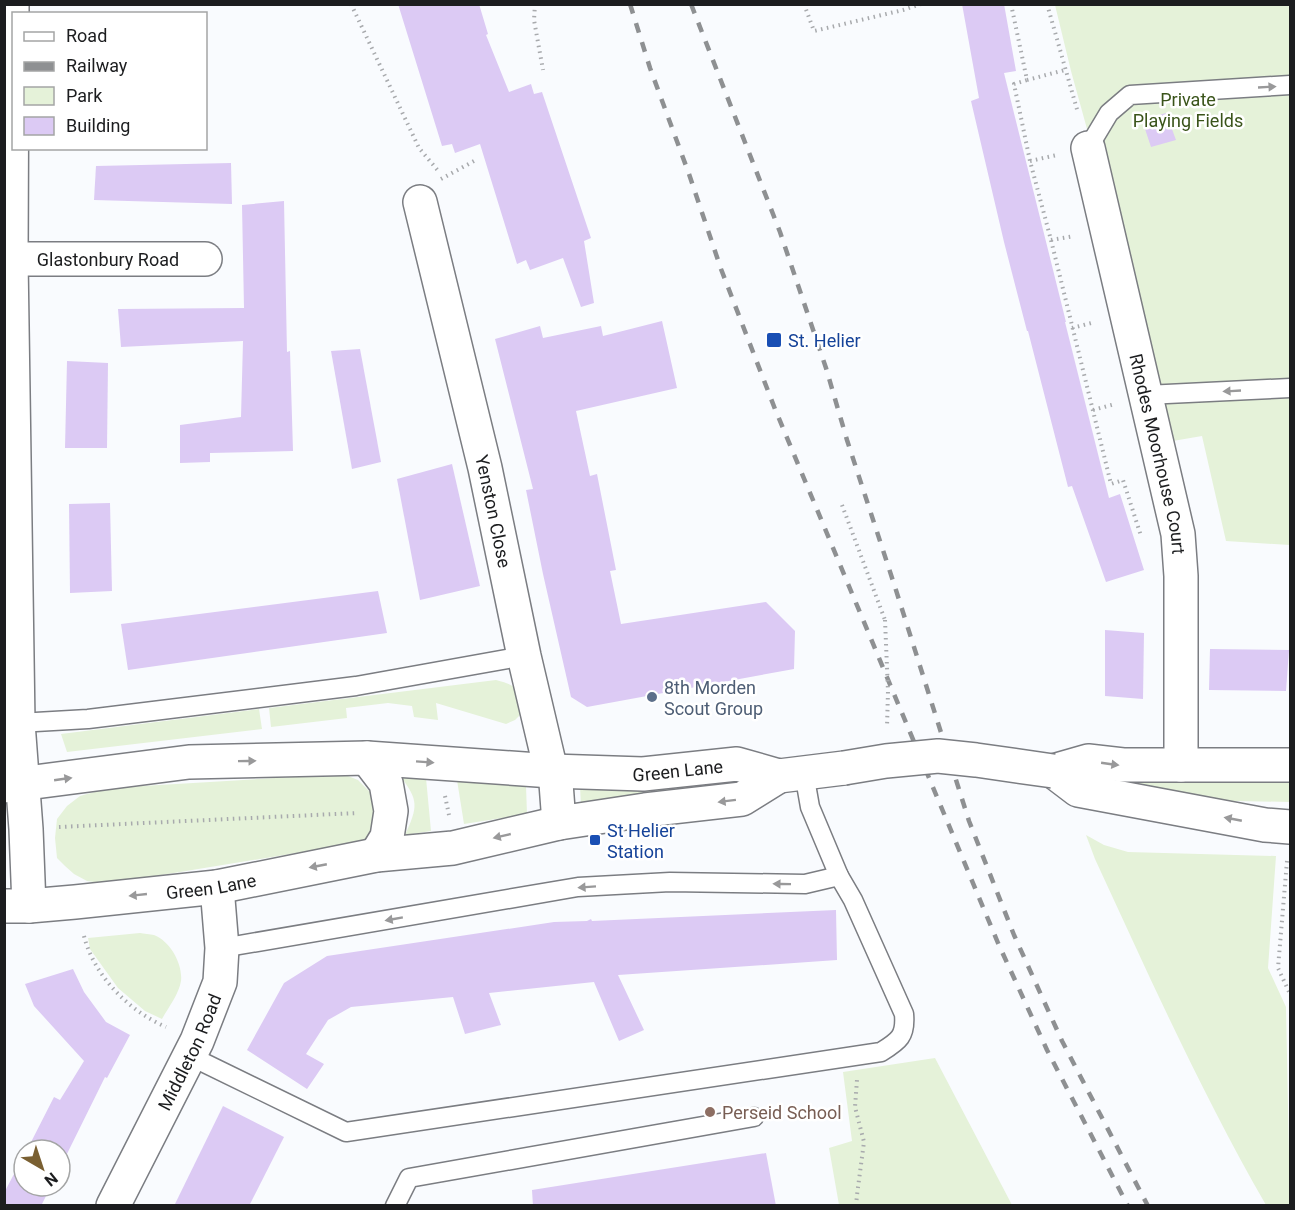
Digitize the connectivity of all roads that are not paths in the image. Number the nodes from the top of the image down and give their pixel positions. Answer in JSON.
{"nodes":[{"id":1,"x":12,"y":4,"type":"edge"},
{"id":2,"x":1290,"y":85,"type":"edge"},
{"id":3,"x":1088,"y":148,"type":"joint"},
{"id":4,"x":420,"y":202,"type":"dead end"},
{"id":5,"x":8,"y":259,"type":"edge"},
{"id":6,"x":205,"y":259,"type":"dead end"},
{"id":7,"x":1290,"y":388,"type":"edge"},
{"id":8,"x":1146,"y":395,"type":"junction"},
{"id":9,"x":524,"y":656,"type":"junction"},
{"id":10,"x":18,"y":723,"type":"junction"},
{"id":11,"x":367,"y":758,"type":"junction"},
{"id":12,"x":1182,"y":765,"type":"junction"},
{"id":13,"x":1290,"y":765,"type":"edge"},
{"id":14,"x":552,"y":771,"type":"junction"},
{"id":15,"x":1053,"y":771,"type":"junction"},
{"id":16,"x":792,"y":774,"type":"junction"},
{"id":17,"x":14,"y":785,"type":"edge"},
{"id":18,"x":559,"y":823,"type":"junction"},
{"id":19,"x":1290,"y":827,"type":"edge"},
{"id":20,"x":376,"y":855,"type":"junction"},
{"id":21,"x":839,"y":876,"type":"junction"},
{"id":22,"x":217,"y":886,"type":"junction"},
{"id":23,"x":17,"y":906,"type":"edge"},
{"id":24,"x":222,"y":948,"type":"junction"},
{"id":25,"x":193,"y":1049,"type":"junction"},
{"id":26,"x":754,"y":1117,"type":"dead end"},
{"id":27,"x":113,"y":1206,"type":"edge"},
{"id":28,"x":394,"y":1206,"type":"edge"}],
"edges":[{"from":1,"to":5,"type":"street","name":"Glastonbury Road"},
{"from":3,"to":2,"type":"lane","one_way":true},
{"from":3,"to":8,"type":"street","name":"Rhodes Moorhouse Court"},
{"from":4,"to":9,"type":"street","name":"Yenston Close"},
{"from":5,"to":6,"type":"street","name":"Glastonbury Road"},
{"from":5,"to":10,"type":"street","name":"Glastonbury Road"},
{"from":7,"to":8,"type":"lane","one_way":true},
{"from":8,"to":12,"type":"street","name":"Rhodes Moorhouse Court"},
{"from":9,"to":10,"type":"lane"},
{"from":9,"to":14,"type":"street","name":"Yenston Close"},
{"from":10,"to":17,"type":"street","name":"Glastonbury Road"},
{"from":11,"to":14,"type":"street","name":"Green Lane","one_way":true},
{"from":17,"to":11,"type":"street","name":"Green Lane","one_way":true},
{"from":11,"to":20,"type":"street"},
{"from":12,"to":13,"type":"street"},
{"from":15,"to":12,"type":"street","one_way":true},
{"from":14,"to":16,"type":"street","name":"Green Lane"},
{"from":14,"to":18,"type":"street","name":"Yenston Close"},
{"from":15,"to":16,"type":"street","bridge":true},
{"from":19,"to":15,"type":"street","one_way":true},
{"from":16,"to":18,"type":"street","name":"Green Lane","one_way":true},
{"from":16,"to":21,"type":"lane"},
{"from":17,"to":23,"type":"street","name":"Glastonbury Road"},
{"from":18,"to":20,"type":"street","name":"Green Lane","one_way":true},
{"from":20,"to":22,"type":"street","name":"Green Lane","one_way":true},
{"from":21,"to":24,"type":"lane","one_way":true},
{"from":21,"to":25,"type":"lane"},
{"from":22,"to":23,"type":"street","name":"Green Lane","one_way":true},
{"from":22,"to":24,"type":"street","name":"Middleton Road"},
{"from":24,"to":25,"type":"street","name":"Middleton Road"},
{"from":25,"to":27,"type":"street","name":"Middleton Road"},
{"from":26,"to":28,"type":"lane"}]}
